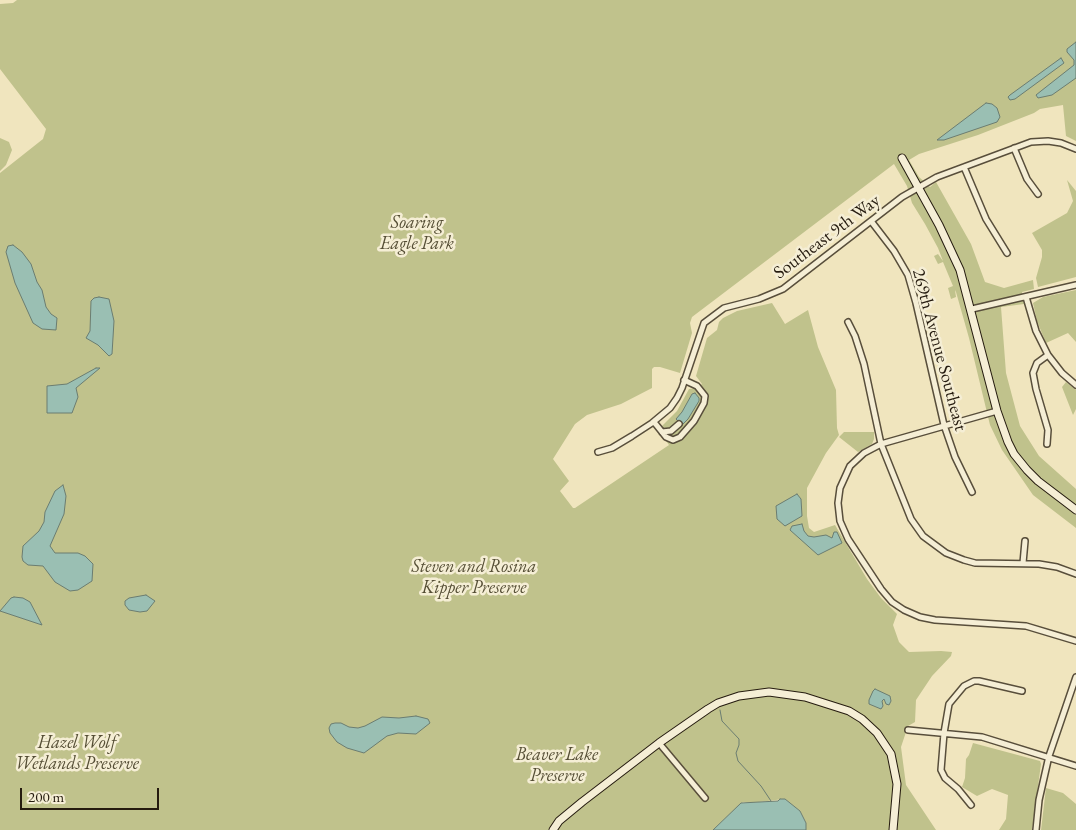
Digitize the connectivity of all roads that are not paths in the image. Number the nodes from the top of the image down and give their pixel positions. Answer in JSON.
{"nodes":[{"id":1,"x":1014,"y":148,"type":"junction"},
{"id":2,"x":1076,"y":150,"type":"edge"},
{"id":3,"x":902,"y":158,"type":"dead end"},
{"id":4,"x":964,"y":167,"type":"junction"},
{"id":5,"x":918,"y":187,"type":"junction"},
{"id":6,"x":1038,"y":194,"type":"dead end"},
{"id":7,"x":872,"y":221,"type":"junction"},
{"id":8,"x":1007,"y":253,"type":"dead end"},
{"id":9,"x":1076,"y":285,"type":"edge"},
{"id":10,"x":1026,"y":297,"type":"junction"},
{"id":11,"x":972,"y":309,"type":"junction"},
{"id":12,"x":848,"y":322,"type":"dead end"},
{"id":13,"x":1048,"y":355,"type":"junction"},
{"id":14,"x":684,"y":380,"type":"junction"},
{"id":15,"x":1076,"y":385,"type":"edge"},
{"id":16,"x":997,"y":411,"type":"junction"},
{"id":17,"x":654,"y":422,"type":"junction"},
{"id":18,"x":679,"y":424,"type":"dead end"},
{"id":19,"x":944,"y":425,"type":"junction"},
{"id":20,"x":662,"y":432,"type":"junction"},
{"id":21,"x":881,"y":444,"type":"junction"},
{"id":22,"x":1047,"y":444,"type":"dead end"},
{"id":23,"x":598,"y":452,"type":"dead end"},
{"id":24,"x":972,"y":492,"type":"dead end"},
{"id":25,"x":1076,"y":510,"type":"edge"},
{"id":26,"x":1025,"y":542,"type":"dead end"},
{"id":27,"x":1024,"y":563,"type":"junction"},
{"id":28,"x":1076,"y":574,"type":"edge"},
{"id":29,"x":1076,"y":641,"type":"edge"},
{"id":30,"x":1076,"y":677,"type":"edge"},
{"id":31,"x":1022,"y":691,"type":"dead end"},
{"id":32,"x":908,"y":730,"type":"dead end"},
{"id":33,"x":944,"y":733,"type":"junction"},
{"id":34,"x":659,"y":743,"type":"junction"},
{"id":35,"x":1049,"y":756,"type":"junction"},
{"id":36,"x":1076,"y":766,"type":"edge"},
{"id":37,"x":705,"y":798,"type":"dead end"},
{"id":38,"x":971,"y":805,"type":"dead end"},
{"id":39,"x":554,"y":830,"type":"edge"},
{"id":40,"x":893,"y":830,"type":"edge"},
{"id":41,"x":1036,"y":830,"type":"edge"}],
"edges":[{"from":1,"to":2,"type":"street","name":"Southeast 9th Way"},
{"from":1,"to":4,"type":"street","name":"Southeast 9th Way"},
{"from":1,"to":6,"type":"street"},
{"from":3,"to":5,"type":"street"},
{"from":4,"to":5,"type":"street","name":"Southeast 9th Way"},
{"from":4,"to":8,"type":"street"},
{"from":5,"to":7,"type":"street","name":"Southeast 9th Way"},
{"from":5,"to":11,"type":"street"},
{"from":7,"to":14,"type":"street","name":"Southeast 9th Way"},
{"from":7,"to":19,"type":"street","name":"269th Avenue Southeast"},
{"from":9,"to":10,"type":"street"},
{"from":10,"to":11,"type":"street"},
{"from":10,"to":13,"type":"street"},
{"from":11,"to":16,"type":"street"},
{"from":12,"to":21,"type":"street"},
{"from":13,"to":15,"type":"street"},
{"from":13,"to":22,"type":"street"},
{"from":14,"to":17,"type":"street","name":"Southeast 9th Way"},
{"from":14,"to":20,"type":"street"},
{"from":16,"to":19,"type":"street"},
{"from":16,"to":25,"type":"street"},
{"from":17,"to":20,"type":"street"},
{"from":17,"to":23,"type":"street","name":"Southeast 9th Way"},
{"from":18,"to":20,"type":"street"},
{"from":19,"to":21,"type":"street"},
{"from":19,"to":24,"type":"street","name":"269th Avenue Southeast"},
{"from":21,"to":27,"type":"street"},
{"from":21,"to":29,"type":"street"},
{"from":26,"to":27,"type":"street"},
{"from":27,"to":28,"type":"street"},
{"from":30,"to":35,"type":"street"},
{"from":31,"to":33,"type":"street"},
{"from":32,"to":33,"type":"street"},
{"from":33,"to":35,"type":"street"},
{"from":33,"to":38,"type":"street"},
{"from":34,"to":37,"type":"street"},
{"from":34,"to":39,"type":"street"},
{"from":34,"to":40,"type":"street"},
{"from":35,"to":36,"type":"street"},
{"from":35,"to":41,"type":"street"}]}
